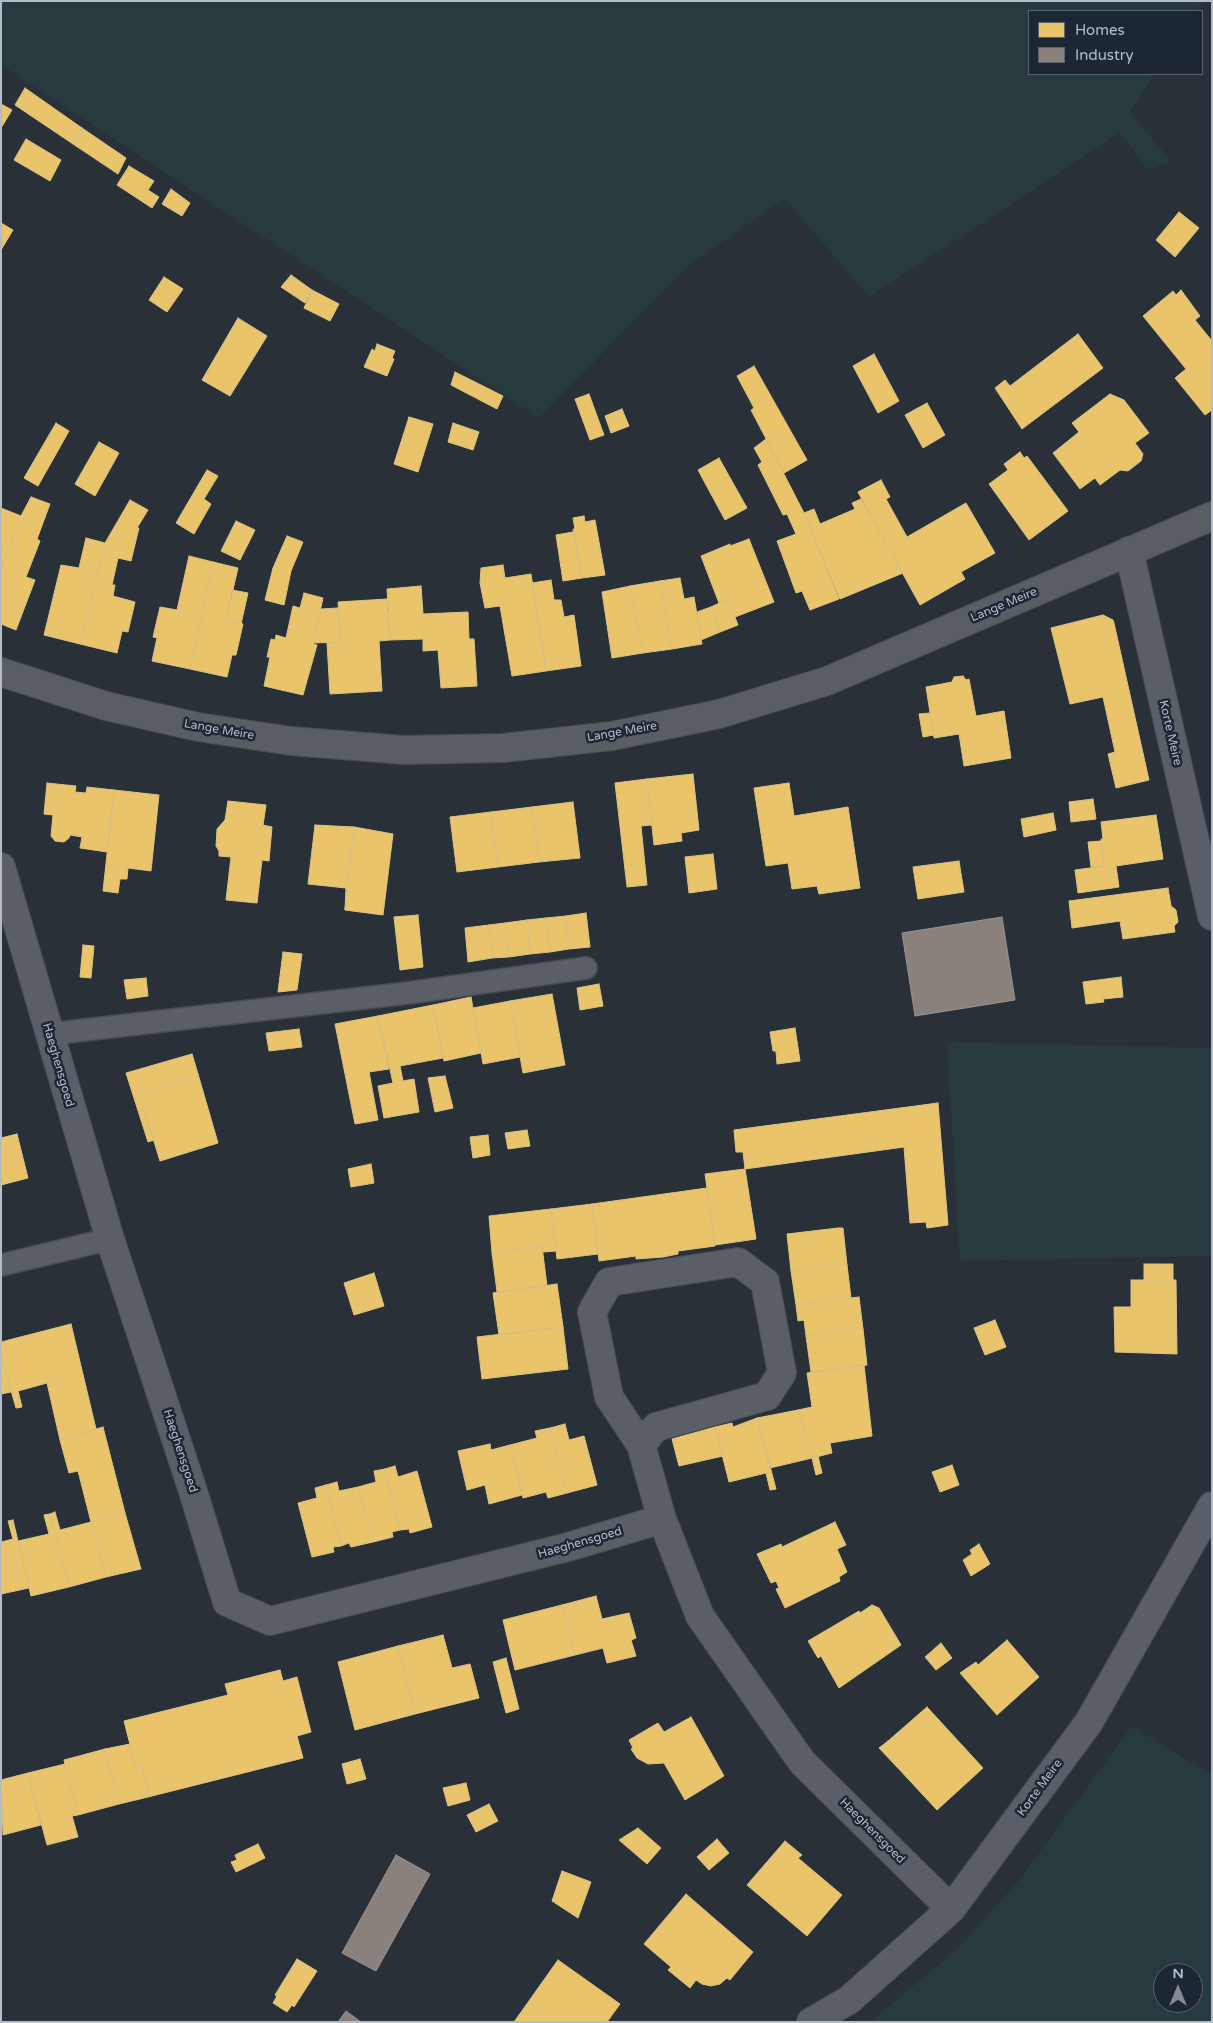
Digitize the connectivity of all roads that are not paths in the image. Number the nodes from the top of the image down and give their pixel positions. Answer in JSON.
{"nodes":[{"id":1,"x":1212,"y":516,"type":"edge"},
{"id":2,"x":1129,"y":551,"type":"junction"},
{"id":3,"x":1,"y":672,"type":"edge"},
{"id":4,"x":1,"y":867,"type":"edge"},
{"id":5,"x":1212,"y":916,"type":"edge"},
{"id":6,"x":586,"y":968,"type":"dead end"},
{"id":7,"x":49,"y":1034,"type":"junction"},
{"id":8,"x":110,"y":1239,"type":"junction"},
{"id":9,"x":1,"y":1265,"type":"edge"},
{"id":10,"x":641,"y":1444,"type":"junction"},
{"id":11,"x":1212,"y":1506,"type":"edge"},
{"id":12,"x":662,"y":1518,"type":"junction"},
{"id":13,"x":952,"y":1909,"type":"junction"},
{"id":14,"x":811,"y":2022,"type":"edge"}],
"edges":[{"from":1,"to":2,"type":"street","name":"Lange Meire"},
{"from":2,"to":3,"type":"street","name":"Lange Meire"},
{"from":2,"to":5,"type":"street","name":"Korte Meire"},
{"from":4,"to":7,"type":"street","name":"Haeghensgoed"},
{"from":6,"to":7,"type":"lane"},
{"from":7,"to":8,"type":"street","name":"Haeghensgoed"},
{"from":8,"to":9,"type":"lane"},
{"from":8,"to":12,"type":"street","name":"Haeghensgoed"},
{"from":10,"to":10,"type":"street","name":"Haeghensgoed"},
{"from":10,"to":12,"type":"street","name":"Haeghensgoed"},
{"from":11,"to":13,"type":"street","name":"Korte Meire"},
{"from":12,"to":13,"type":"street","name":"Haeghensgoed"},
{"from":13,"to":14,"type":"street","name":"Korte Meire"}]}
